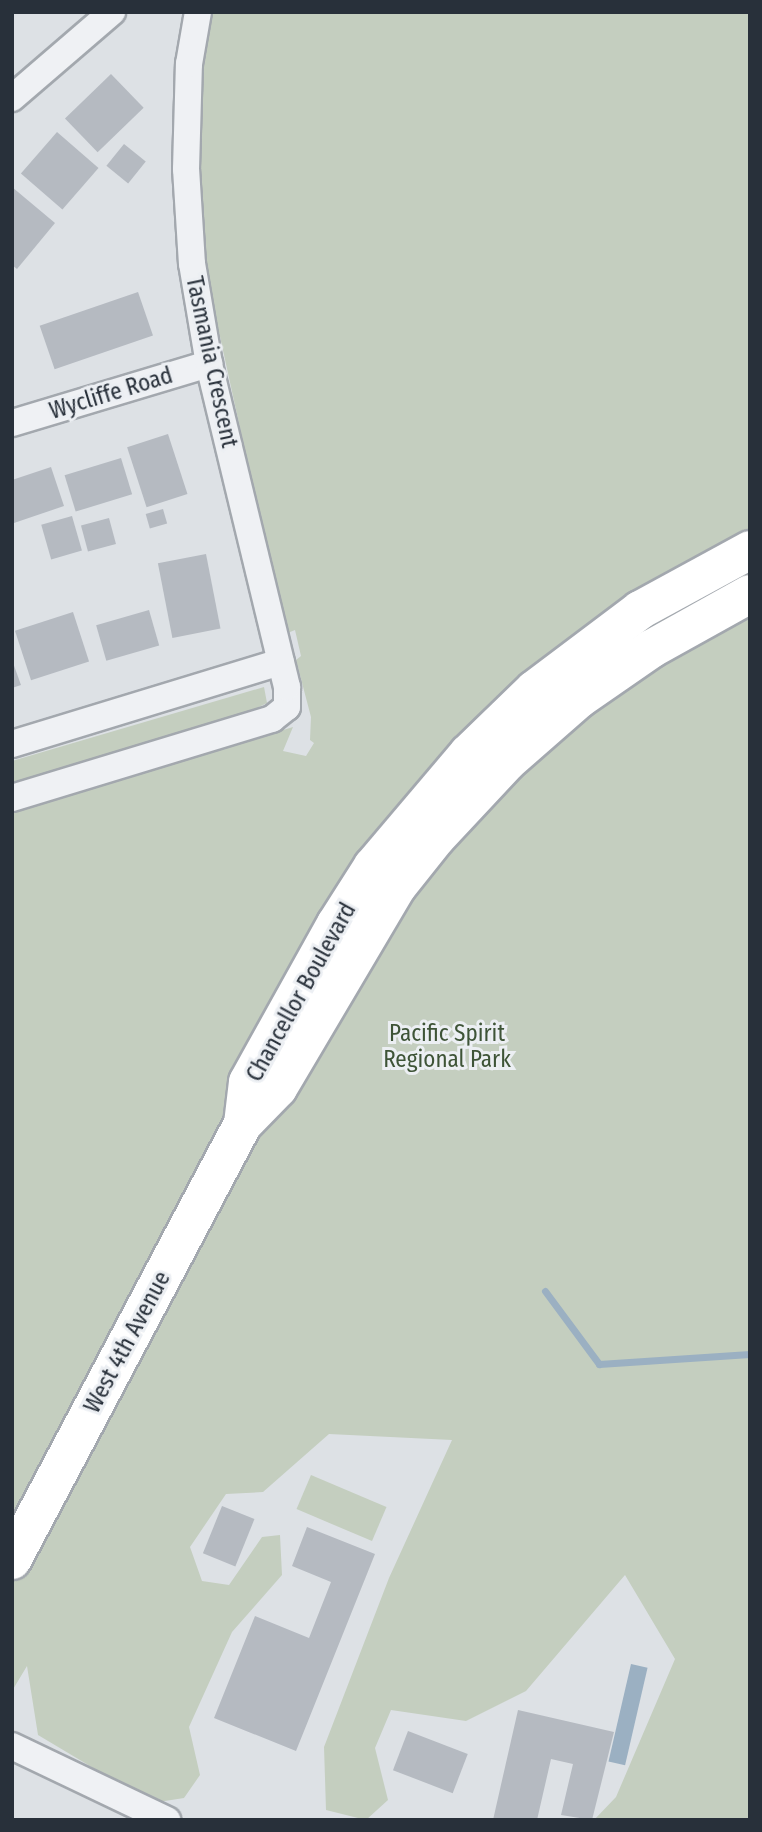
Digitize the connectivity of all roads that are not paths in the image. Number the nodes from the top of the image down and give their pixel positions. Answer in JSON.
{"nodes":[{"id":1,"x":112,"y":12,"type":"edge"},
{"id":2,"x":198,"y":12,"type":"edge"},
{"id":3,"x":12,"y":98,"type":"edge"},
{"id":4,"x":209,"y":364,"type":"junction"},
{"id":5,"x":12,"y":423,"type":"edge"},
{"id":6,"x":750,"y":550,"type":"edge"},
{"id":7,"x":750,"y":594,"type":"edge"},
{"id":8,"x":281,"y":662,"type":"junction"},
{"id":9,"x":12,"y":744,"type":"edge"},
{"id":10,"x":12,"y":798,"type":"edge"},
{"id":11,"x":243,"y":1124,"type":"junction"},
{"id":12,"x":12,"y":1560,"type":"edge"},
{"id":13,"x":12,"y":1746,"type":"edge"},
{"id":14,"x":167,"y":1820,"type":"edge"}],
"edges":[{"from":1,"to":3,"type":"street"},
{"from":2,"to":4,"type":"street","name":"Tasmania Crescent"},
{"from":4,"to":5,"type":"street","name":"Wycliffe Road"},
{"from":4,"to":8,"type":"street","name":"Tasmania Crescent"},
{"from":6,"to":11,"type":"main road","name":"Chancellor Boulevard"},
{"from":7,"to":11,"type":"main road","name":"Chancellor Boulevard"},
{"from":8,"to":9,"type":"street"},
{"from":8,"to":10,"type":"street","name":"Tasmania Crescent"},
{"from":11,"to":12,"type":"main road","name":"West 4th Avenue"},
{"from":13,"to":14,"type":"street"}]}
